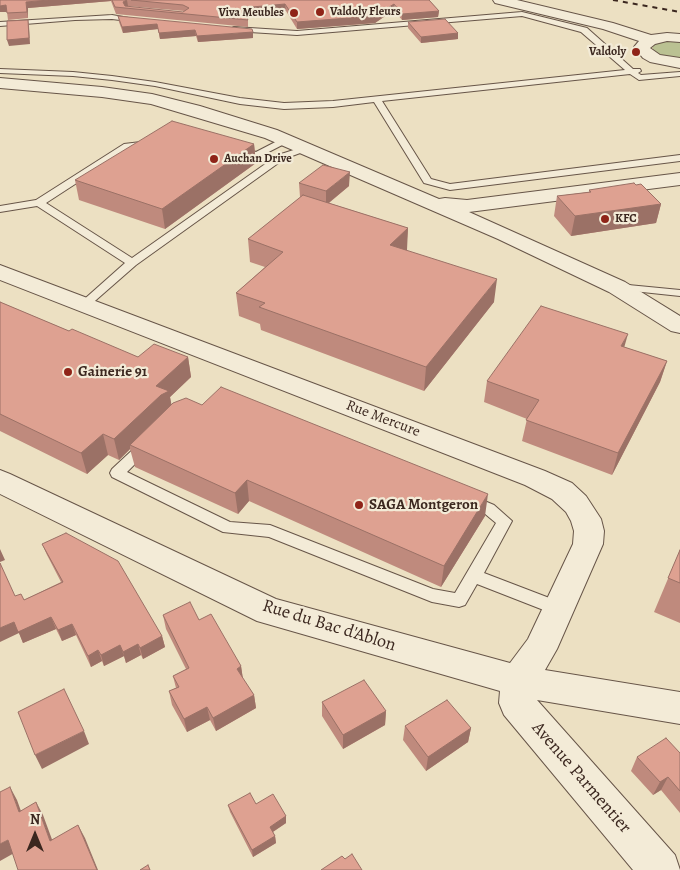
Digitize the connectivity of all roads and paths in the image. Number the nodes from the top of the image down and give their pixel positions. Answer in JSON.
{"nodes":[{"id":1,"x":500,"y":0,"type":"edge"},
{"id":2,"x":527,"y":7,"type":"junction"},
{"id":3,"x":125,"y":10,"type":"edge"},
{"id":4,"x":0,"y":18,"type":"edge"},
{"id":5,"x":233,"y":20,"type":"edge"},
{"id":6,"x":149,"y":21,"type":"edge"},
{"id":7,"x":0,"y":24,"type":"edge"},
{"id":8,"x":224,"y":28,"type":"edge"},
{"id":9,"x":680,"y":38,"type":"edge"},
{"id":10,"x":650,"y":40,"type":"junction"},
{"id":11,"x":673,"y":62,"type":"edge"},
{"id":12,"x":0,"y":70,"type":"edge"},
{"id":13,"x":632,"y":72,"type":"junction"},
{"id":14,"x":680,"y":74,"type":"edge"},
{"id":15,"x":0,"y":83,"type":"edge"},
{"id":16,"x":376,"y":99,"type":"junction"},
{"id":17,"x":162,"y":140,"type":"edge"},
{"id":18,"x":285,"y":140,"type":"junction"},
{"id":19,"x":230,"y":147,"type":"edge"},
{"id":20,"x":306,"y":149,"type":"junction"},
{"id":21,"x":680,"y":158,"type":"edge"},
{"id":22,"x":680,"y":179,"type":"edge"},
{"id":23,"x":530,"y":200,"type":"junction"},
{"id":24,"x":39,"y":203,"type":"junction"},
{"id":25,"x":431,"y":203,"type":"junction"},
{"id":26,"x":0,"y":209,"type":"edge"},
{"id":27,"x":484,"y":226,"type":"junction"},
{"id":28,"x":132,"y":263,"type":"junction"},
{"id":29,"x":0,"y":272,"type":"edge"},
{"id":30,"x":617,"y":287,"type":"junction"},
{"id":31,"x":680,"y":292,"type":"edge"},
{"id":32,"x":84,"y":305,"type":"junction"},
{"id":33,"x":680,"y":326,"type":"edge"},
{"id":34,"x":157,"y":434,"type":"edge"},
{"id":35,"x":0,"y":481,"type":"edge"},
{"id":36,"x":452,"y":494,"type":"edge"},
{"id":37,"x":474,"y":576,"type":"junction"},
{"id":38,"x":559,"y":609,"type":"junction"},
{"id":39,"x":518,"y":681,"type":"junction"},
{"id":40,"x":680,"y":708,"type":"edge"},
{"id":41,"x":660,"y":870,"type":"edge"}],
"edges":[{"from":1,"to":2,"type":"street"},
{"from":2,"to":5,"type":"lane"},
{"from":2,"to":10,"type":"street"},
{"from":3,"to":4,"type":"lane"},
{"from":6,"to":7,"type":"lane"},
{"from":8,"to":13,"type":"lane"},
{"from":9,"to":10,"type":"street"},
{"from":10,"to":11,"type":"street"},
{"from":11,"to":13,"type":"lane"},
{"from":12,"to":16,"type":"lane"},
{"from":13,"to":14,"type":"lane"},
{"from":13,"to":16,"type":"lane"},
{"from":15,"to":18,"type":"street"},
{"from":16,"to":21,"type":"lane"},
{"from":17,"to":24,"type":"lane"},
{"from":18,"to":19,"type":"lane"},
{"from":18,"to":20,"type":"street"},
{"from":20,"to":25,"type":"street"},
{"from":20,"to":28,"type":"lane"},
{"from":22,"to":23,"type":"street"},
{"from":23,"to":25,"type":"street"},
{"from":23,"to":27,"type":"street"},
{"from":24,"to":26,"type":"lane"},
{"from":24,"to":28,"type":"lane"},
{"from":25,"to":27,"type":"street"},
{"from":27,"to":30,"type":"street"},
{"from":28,"to":32,"type":"lane"},
{"from":29,"to":32,"type":"street","name":"Rue Mercure"},
{"from":30,"to":31,"type":"lane"},
{"from":30,"to":33,"type":"street"},
{"from":32,"to":38,"type":"street","name":"Rue Mercure"},
{"from":34,"to":37,"type":"lane"},
{"from":35,"to":39,"type":"street","name":"Rue du Bac d'Ablon"},
{"from":36,"to":37,"type":"lane"},
{"from":37,"to":38,"type":"lane"},
{"from":38,"to":39,"type":"street","name":"Rue Mercure"},
{"from":39,"to":40,"type":"street","name":"Rue du Bac d'Ablon"},
{"from":39,"to":41,"type":"street","name":"Avenue Parmentier"}]}
